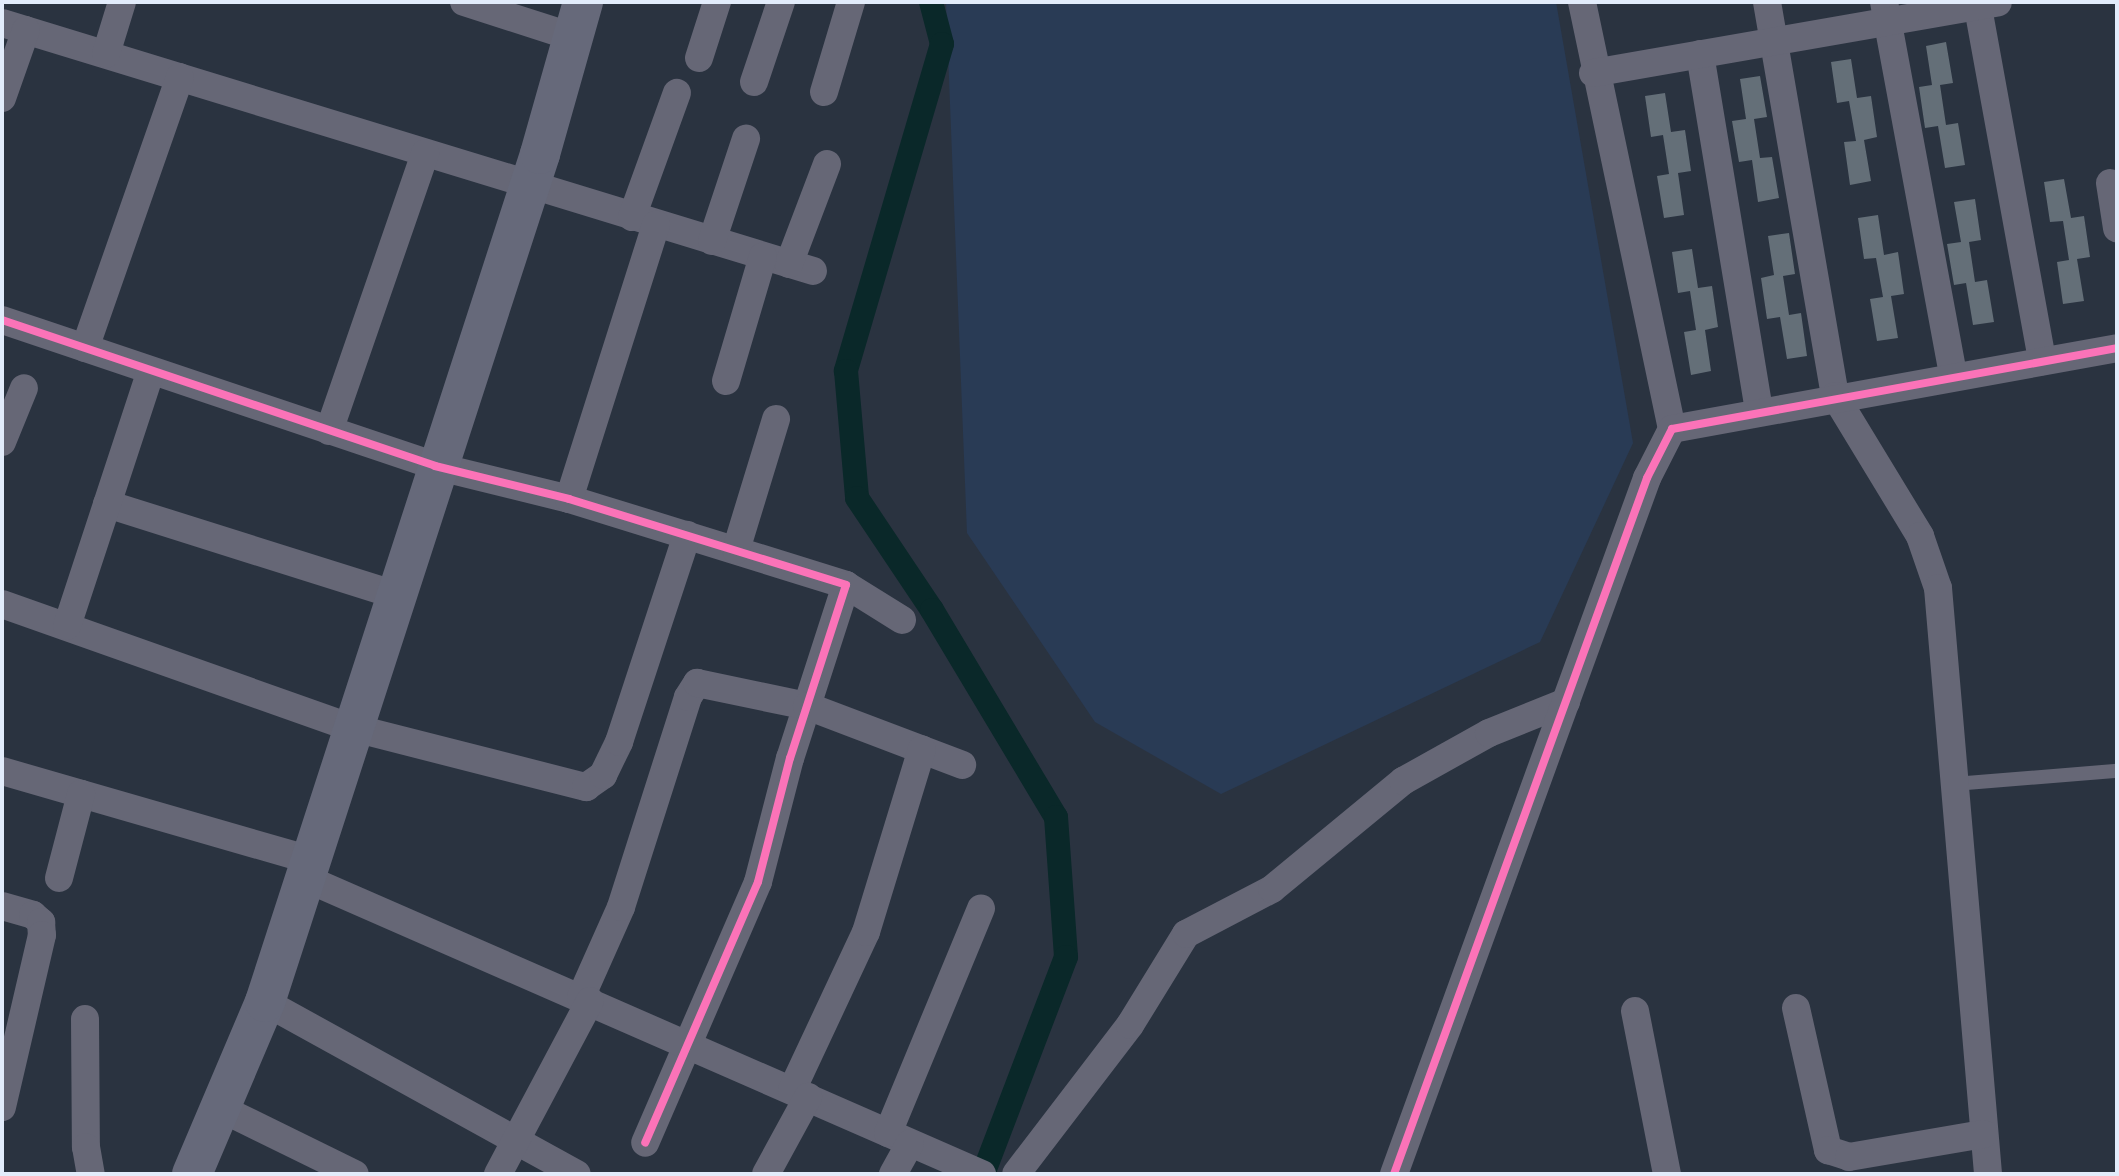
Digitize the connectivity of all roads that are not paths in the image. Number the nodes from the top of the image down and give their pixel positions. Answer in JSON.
{"nodes":[{"id":1,"x":122,"y":2,"type":"edge"},
{"id":2,"x":464,"y":2,"type":"edge"},
{"id":3,"x":717,"y":2,"type":"edge"},
{"id":4,"x":781,"y":2,"type":"edge"},
{"id":5,"x":851,"y":2,"type":"edge"},
{"id":6,"x":1582,"y":2,"type":"edge"},
{"id":7,"x":1767,"y":2,"type":"edge"},
{"id":8,"x":1984,"y":3,"type":"edge"},
{"id":9,"x":1886,"y":12,"type":"edge"},
{"id":10,"x":578,"y":20,"type":"edge"},
{"id":11,"x":14,"y":26,"type":"edge"},
{"id":12,"x":1773,"y":41,"type":"junction"},
{"id":13,"x":106,"y":54,"type":"junction"},
{"id":14,"x":1700,"y":54,"type":"junction"},
{"id":15,"x":699,"y":58,"type":"dead end"},
{"id":16,"x":1593,"y":73,"type":"junction"},
{"id":17,"x":180,"y":77,"type":"junction"},
{"id":18,"x":754,"y":82,"type":"dead end"},
{"id":19,"x":824,"y":92,"type":"dead end"},
{"id":20,"x":677,"y":93,"type":"dead end"},
{"id":21,"x":2,"y":98,"type":"edge"},
{"id":22,"x":746,"y":139,"type":"dead end"},
{"id":23,"x":425,"y":153,"type":"junction"},
{"id":24,"x":827,"y":164,"type":"dead end"},
{"id":25,"x":2110,"y":183,"type":"dead end"},
{"id":26,"x":529,"y":186,"type":"junction"},
{"id":27,"x":644,"y":220,"type":"junction"},
{"id":28,"x":2117,"y":228,"type":"edge"},
{"id":29,"x":712,"y":241,"type":"junction"},
{"id":30,"x":788,"y":264,"type":"junction"},
{"id":31,"x":2,"y":320,"type":"edge"},
{"id":32,"x":85,"y":348,"type":"junction"},
{"id":33,"x":2117,"y":348,"type":"edge"},
{"id":34,"x":2042,"y":361,"type":"junction"},
{"id":35,"x":151,"y":371,"type":"junction"},
{"id":36,"x":1953,"y":376,"type":"junction"},
{"id":37,"x":726,"y":381,"type":"dead end"},
{"id":38,"x":24,"y":388,"type":"dead end"},
{"id":39,"x":1835,"y":396,"type":"junction"},
{"id":40,"x":1759,"y":410,"type":"junction"},
{"id":41,"x":776,"y":419,"type":"dead end"},
{"id":42,"x":1672,"y":429,"type":"junction"},
{"id":43,"x":329,"y":431,"type":"junction"},
{"id":44,"x":2,"y":442,"type":"edge"},
{"id":45,"x":435,"y":466,"type":"junction"},
{"id":46,"x":569,"y":499,"type":"junction"},
{"id":47,"x":107,"y":504,"type":"junction"},
{"id":48,"x":687,"y":535,"type":"junction"},
{"id":49,"x":736,"y":550,"type":"junction"},
{"id":50,"x":846,"y":585,"type":"junction"},
{"id":51,"x":393,"y":594,"type":"junction"},
{"id":52,"x":2,"y":604,"type":"edge"},
{"id":53,"x":902,"y":620,"type":"dead end"},
{"id":54,"x":67,"y":626,"type":"junction"},
{"id":55,"x":1566,"y":702,"type":"junction"},
{"id":56,"x":807,"y":706,"type":"junction"},
{"id":57,"x":350,"y":727,"type":"junction"},
{"id":58,"x":922,"y":749,"type":"junction"},
{"id":59,"x":962,"y":765,"type":"dead end"},
{"id":60,"x":2,"y":771,"type":"edge"},
{"id":61,"x":2117,"y":771,"type":"edge"},
{"id":62,"x":1954,"y":784,"type":"junction"},
{"id":63,"x":81,"y":794,"type":"junction"},
{"id":64,"x":308,"y":869,"type":"junction"},
{"id":65,"x":59,"y":878,"type":"dead end"},
{"id":66,"x":2,"y":906,"type":"edge"},
{"id":67,"x":981,"y":909,"type":"dead end"},
{"id":68,"x":586,"y":999,"type":"junction"},
{"id":69,"x":265,"y":1002,"type":"junction"},
{"id":70,"x":1796,"y":1008,"type":"dead end"},
{"id":71,"x":1635,"y":1011,"type":"dead end"},
{"id":72,"x":85,"y":1019,"type":"dead end"},
{"id":73,"x":690,"y":1045,"type":"junction"},
{"id":74,"x":800,"y":1094,"type":"junction"},
{"id":75,"x":2,"y":1107,"type":"edge"},
{"id":76,"x":220,"y":1108,"type":"junction"},
{"id":77,"x":1984,"y":1134,"type":"junction"},
{"id":78,"x":899,"y":1138,"type":"junction"},
{"id":79,"x":518,"y":1141,"type":"junction"},
{"id":80,"x":645,"y":1143,"type":"dead end"},
{"id":81,"x":91,"y":1174,"type":"edge"},
{"id":82,"x":192,"y":1174,"type":"edge"},
{"id":83,"x":355,"y":1174,"type":"edge"},
{"id":84,"x":498,"y":1174,"type":"edge"},
{"id":85,"x":577,"y":1174,"type":"edge"},
{"id":86,"x":766,"y":1174,"type":"edge"},
{"id":87,"x":893,"y":1174,"type":"edge"},
{"id":88,"x":982,"y":1174,"type":"edge"},
{"id":89,"x":1016,"y":1174,"type":"edge"},
{"id":90,"x":1394,"y":1174,"type":"edge"},
{"id":91,"x":1667,"y":1174,"type":"edge"},
{"id":92,"x":1988,"y":1174,"type":"edge"}],
"edges":[{"from":1,"to":13,"type":"street"},
{"from":2,"to":10,"type":"street"},
{"from":3,"to":15,"type":"street"},
{"from":4,"to":18,"type":"street"},
{"from":5,"to":19,"type":"street"},
{"from":6,"to":16,"type":"street"},
{"from":7,"to":12,"type":"street"},
{"from":8,"to":9,"type":"street"},
{"from":8,"to":34,"type":"street"},
{"from":9,"to":12,"type":"street"},
{"from":9,"to":36,"type":"street"},
{"from":10,"to":26,"type":"street"},
{"from":11,"to":13,"type":"street"},
{"from":11,"to":21,"type":"street"},
{"from":12,"to":14,"type":"street"},
{"from":12,"to":39,"type":"street"},
{"from":13,"to":17,"type":"street"},
{"from":14,"to":16,"type":"street"},
{"from":14,"to":40,"type":"street"},
{"from":16,"to":42,"type":"street"},
{"from":17,"to":23,"type":"street"},
{"from":17,"to":32,"type":"street"},
{"from":20,"to":27,"type":"street"},
{"from":22,"to":29,"type":"street"},
{"from":23,"to":26,"type":"street"},
{"from":23,"to":43,"type":"street"},
{"from":24,"to":30,"type":"street"},
{"from":25,"to":28,"type":"street"},
{"from":26,"to":27,"type":"street"},
{"from":26,"to":45,"type":"street"},
{"from":27,"to":29,"type":"street"},
{"from":27,"to":46,"type":"street"},
{"from":29,"to":30,"type":"street"},
{"from":30,"to":37,"type":"street"},
{"from":31,"to":32,"type":"street"},
{"from":32,"to":35,"type":"street"},
{"from":33,"to":34,"type":"street"},
{"from":34,"to":36,"type":"street"},
{"from":35,"to":43,"type":"street"},
{"from":35,"to":47,"type":"street"},
{"from":36,"to":39,"type":"street"},
{"from":38,"to":44,"type":"street"},
{"from":39,"to":40,"type":"street"},
{"from":39,"to":62,"type":"street"},
{"from":40,"to":42,"type":"street"},
{"from":41,"to":49,"type":"street"},
{"from":42,"to":55,"type":"street"},
{"from":43,"to":45,"type":"street"},
{"from":45,"to":46,"type":"street"},
{"from":45,"to":51,"type":"street"},
{"from":46,"to":48,"type":"street"},
{"from":47,"to":51,"type":"street"},
{"from":47,"to":54,"type":"street"},
{"from":48,"to":49,"type":"street"},
{"from":48,"to":57,"type":"street"},
{"from":49,"to":50,"type":"street"},
{"from":50,"to":53,"type":"street"},
{"from":50,"to":56,"type":"street"},
{"from":51,"to":57,"type":"street"},
{"from":52,"to":54,"type":"street"},
{"from":54,"to":57,"type":"street"},
{"from":55,"to":89,"type":"street"},
{"from":55,"to":90,"type":"street"},
{"from":56,"to":58,"type":"street"},
{"from":56,"to":68,"type":"street"},
{"from":56,"to":73,"type":"street"},
{"from":57,"to":64,"type":"street"},
{"from":58,"to":59,"type":"street"},
{"from":58,"to":74,"type":"street"},
{"from":60,"to":63,"type":"street"},
{"from":61,"to":62,"type":"lane"},
{"from":62,"to":77,"type":"street"},
{"from":63,"to":64,"type":"street"},
{"from":63,"to":65,"type":"street"},
{"from":64,"to":68,"type":"street"},
{"from":64,"to":69,"type":"street"},
{"from":66,"to":75,"type":"street"},
{"from":67,"to":78,"type":"street"},
{"from":68,"to":73,"type":"street"},
{"from":68,"to":79,"type":"street"},
{"from":69,"to":76,"type":"street"},
{"from":69,"to":79,"type":"street"},
{"from":70,"to":77,"type":"street"},
{"from":71,"to":91,"type":"street"},
{"from":72,"to":81,"type":"street"},
{"from":73,"to":74,"type":"street"},
{"from":73,"to":80,"type":"street"},
{"from":74,"to":78,"type":"street"},
{"from":74,"to":86,"type":"street"},
{"from":76,"to":82,"type":"street"},
{"from":76,"to":83,"type":"street"},
{"from":77,"to":92,"type":"street"},
{"from":78,"to":87,"type":"street"},
{"from":78,"to":88,"type":"street"},
{"from":79,"to":84,"type":"street"},
{"from":79,"to":85,"type":"street"}]}
